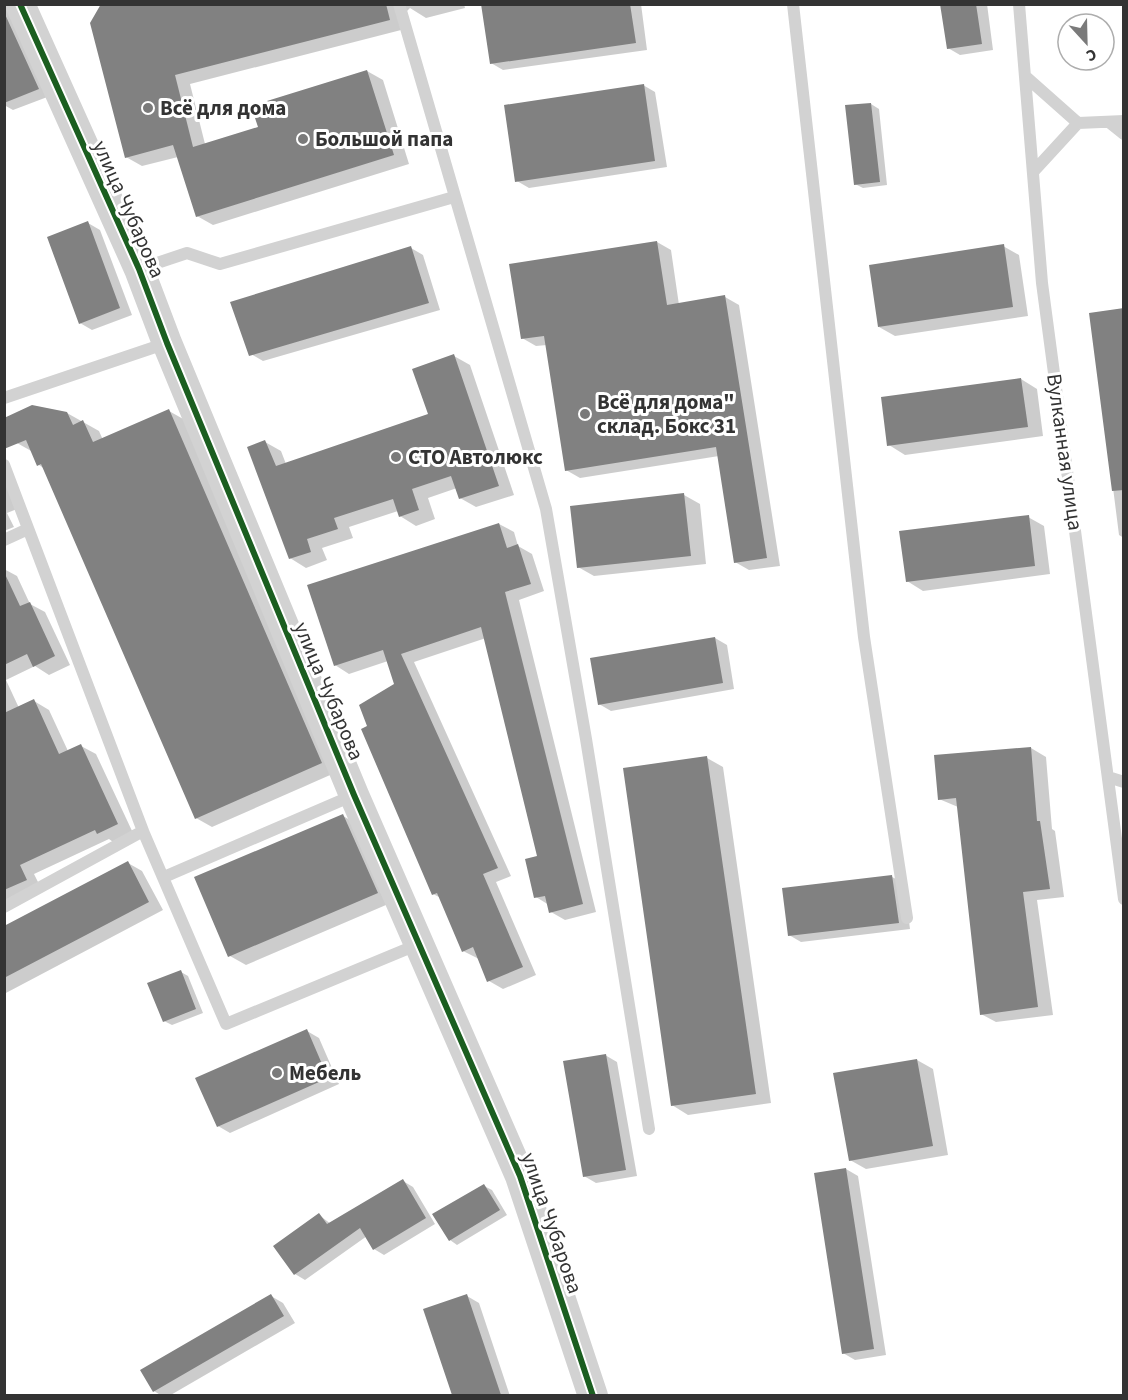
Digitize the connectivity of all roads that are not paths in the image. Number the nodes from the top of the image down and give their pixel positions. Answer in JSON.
{"nodes":[{"id":1,"x":399,"y":4,"type":"edge"},
{"id":2,"x":792,"y":4,"type":"edge"},
{"id":3,"x":1019,"y":4,"type":"edge"},
{"id":4,"x":20,"y":5,"type":"edge"},
{"id":5,"x":1025,"y":76,"type":"junction"},
{"id":6,"x":1124,"y":121,"type":"edge"},
{"id":7,"x":1109,"y":122,"type":"junction"},
{"id":8,"x":1078,"y":123,"type":"junction"},
{"id":9,"x":1124,"y":134,"type":"edge"},
{"id":10,"x":1033,"y":172,"type":"junction"},
{"id":11,"x":454,"y":197,"type":"junction"},
{"id":12,"x":139,"y":269,"type":"junction"},
{"id":13,"x":167,"y":343,"type":"junction"},
{"id":14,"x":4,"y":398,"type":"edge"},
{"id":15,"x":4,"y":465,"type":"edge"},
{"id":16,"x":28,"y":529,"type":"junction"},
{"id":17,"x":4,"y":540,"type":"edge"},
{"id":18,"x":1108,"y":777,"type":"junction"},
{"id":19,"x":1124,"y":782,"type":"edge"},
{"id":20,"x":354,"y":795,"type":"junction"},
{"id":21,"x":143,"y":831,"type":"junction"},
{"id":22,"x":164,"y":877,"type":"junction"},
{"id":23,"x":1124,"y":898,"type":"edge"},
{"id":24,"x":4,"y":906,"type":"edge"},
{"id":25,"x":907,"y":918,"type":"dead end"},
{"id":26,"x":420,"y":944,"type":"junction"},
{"id":27,"x":649,"y":1129,"type":"dead end"},
{"id":28,"x":592,"y":1395,"type":"edge"}],
"edges":[{"from":1,"to":11,"type":"lane"},
{"from":2,"to":25,"type":"lane"},
{"from":3,"to":5,"type":"lane","name":"Вулканная улица"},
{"from":4,"to":12,"type":"street","name":"улица Чубарова"},
{"from":5,"to":8,"type":"lane"},
{"from":5,"to":10,"type":"lane","name":"Вулканная улица"},
{"from":6,"to":7,"type":"lane"},
{"from":7,"to":8,"type":"lane"},
{"from":7,"to":9,"type":"lane"},
{"from":8,"to":10,"type":"lane"},
{"from":10,"to":18,"type":"lane","name":"Вулканная улица"},
{"from":11,"to":12,"type":"lane"},
{"from":11,"to":27,"type":"lane"},
{"from":12,"to":13,"type":"street","name":"улица Чубарова"},
{"from":13,"to":14,"type":"lane"},
{"from":13,"to":20,"type":"street","name":"улица Чубарова"},
{"from":15,"to":16,"type":"lane"},
{"from":16,"to":17,"type":"lane"},
{"from":16,"to":21,"type":"lane"},
{"from":18,"to":19,"type":"lane"},
{"from":18,"to":23,"type":"lane","name":"Вулканная улица"},
{"from":20,"to":22,"type":"lane"},
{"from":20,"to":26,"type":"street","name":"улица Чубарова"},
{"from":21,"to":22,"type":"lane"},
{"from":21,"to":24,"type":"lane"},
{"from":22,"to":26,"type":"lane"},
{"from":26,"to":28,"type":"street","name":"улица Чубарова"}]}
